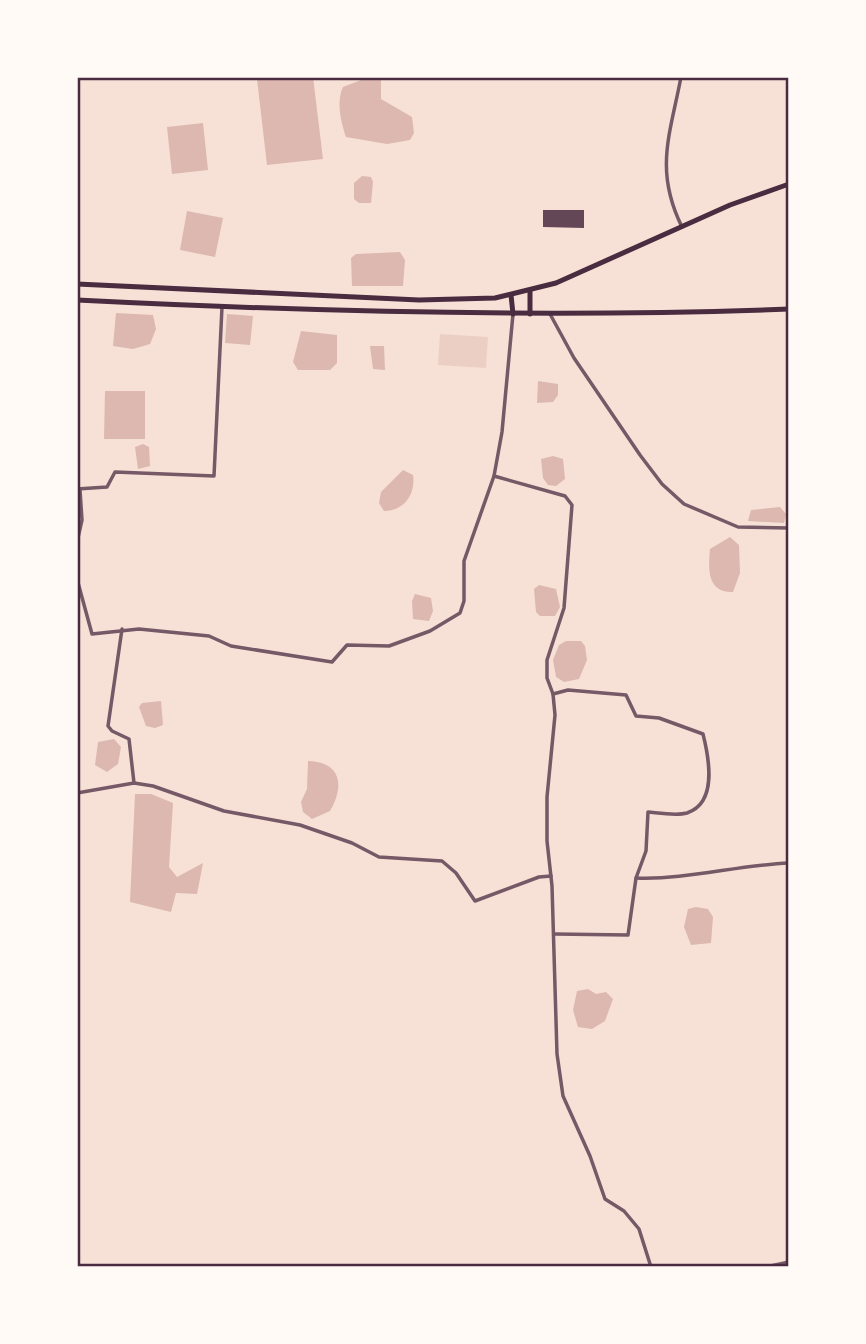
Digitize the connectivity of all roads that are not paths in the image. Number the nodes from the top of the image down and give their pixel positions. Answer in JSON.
{"nodes":[{"id":1,"x":681,"y":77,"type":"edge"},
{"id":2,"x":789,"y":184,"type":"edge"},
{"id":3,"x":682,"y":227,"type":"junction"},
{"id":4,"x":77,"y":284,"type":"edge"},
{"id":5,"x":530,"y":291,"type":"junction"},
{"id":6,"x":511,"y":295,"type":"junction"},
{"id":7,"x":77,"y":300,"type":"edge"},
{"id":8,"x":222,"y":307,"type":"junction"},
{"id":9,"x":789,"y":309,"type":"edge"},
{"id":10,"x":513,"y":314,"type":"junction"},
{"id":11,"x":530,"y":314,"type":"junction"},
{"id":12,"x":550,"y":314,"type":"junction"},
{"id":13,"x":494,"y":476,"type":"junction"},
{"id":14,"x":79,"y":489,"type":"edge"},
{"id":15,"x":789,"y":528,"type":"edge"},
{"id":16,"x":77,"y":542,"type":"edge"},
{"id":17,"x":77,"y":579,"type":"edge"},
{"id":18,"x":122,"y":629,"type":"junction"},
{"id":19,"x":554,"y":694,"type":"junction"},
{"id":20,"x":134,"y":783,"type":"junction"},
{"id":21,"x":77,"y":793,"type":"edge"},
{"id":22,"x":789,"y":863,"type":"edge"},
{"id":23,"x":551,"y":876,"type":"junction"},
{"id":24,"x":636,"y":878,"type":"junction"},
{"id":25,"x":554,"y":934,"type":"junction"},
{"id":26,"x":789,"y":1262,"type":"edge"},
{"id":27,"x":651,"y":1267,"type":"edge"},
{"id":28,"x":766,"y":1267,"type":"edge"}],
"edges":[{"from":1,"to":3,"type":"street"},
{"from":2,"to":3,"type":"highway"},
{"from":3,"to":5,"type":"highway"},
{"from":4,"to":6,"type":"highway"},
{"from":5,"to":6,"type":"highway"},
{"from":5,"to":11,"type":"highway"},
{"from":6,"to":10,"type":"highway"},
{"from":7,"to":8,"type":"highway"},
{"from":8,"to":10,"type":"highway"},
{"from":8,"to":14,"type":"street"},
{"from":9,"to":12,"type":"highway"},
{"from":10,"to":11,"type":"highway"},
{"from":10,"to":13,"type":"street"},
{"from":11,"to":12,"type":"highway"},
{"from":12,"to":15,"type":"street"},
{"from":13,"to":18,"type":"street"},
{"from":13,"to":19,"type":"street"},
{"from":14,"to":16,"type":"street"},
{"from":17,"to":18,"type":"street"},
{"from":18,"to":20,"type":"street"},
{"from":19,"to":23,"type":"street"},
{"from":19,"to":24,"type":"street"},
{"from":20,"to":21,"type":"street"},
{"from":20,"to":23,"type":"street"},
{"from":22,"to":24,"type":"street"},
{"from":23,"to":25,"type":"street"},
{"from":24,"to":25,"type":"street"},
{"from":25,"to":27,"type":"street"},
{"from":26,"to":28,"type":"street"}]}
